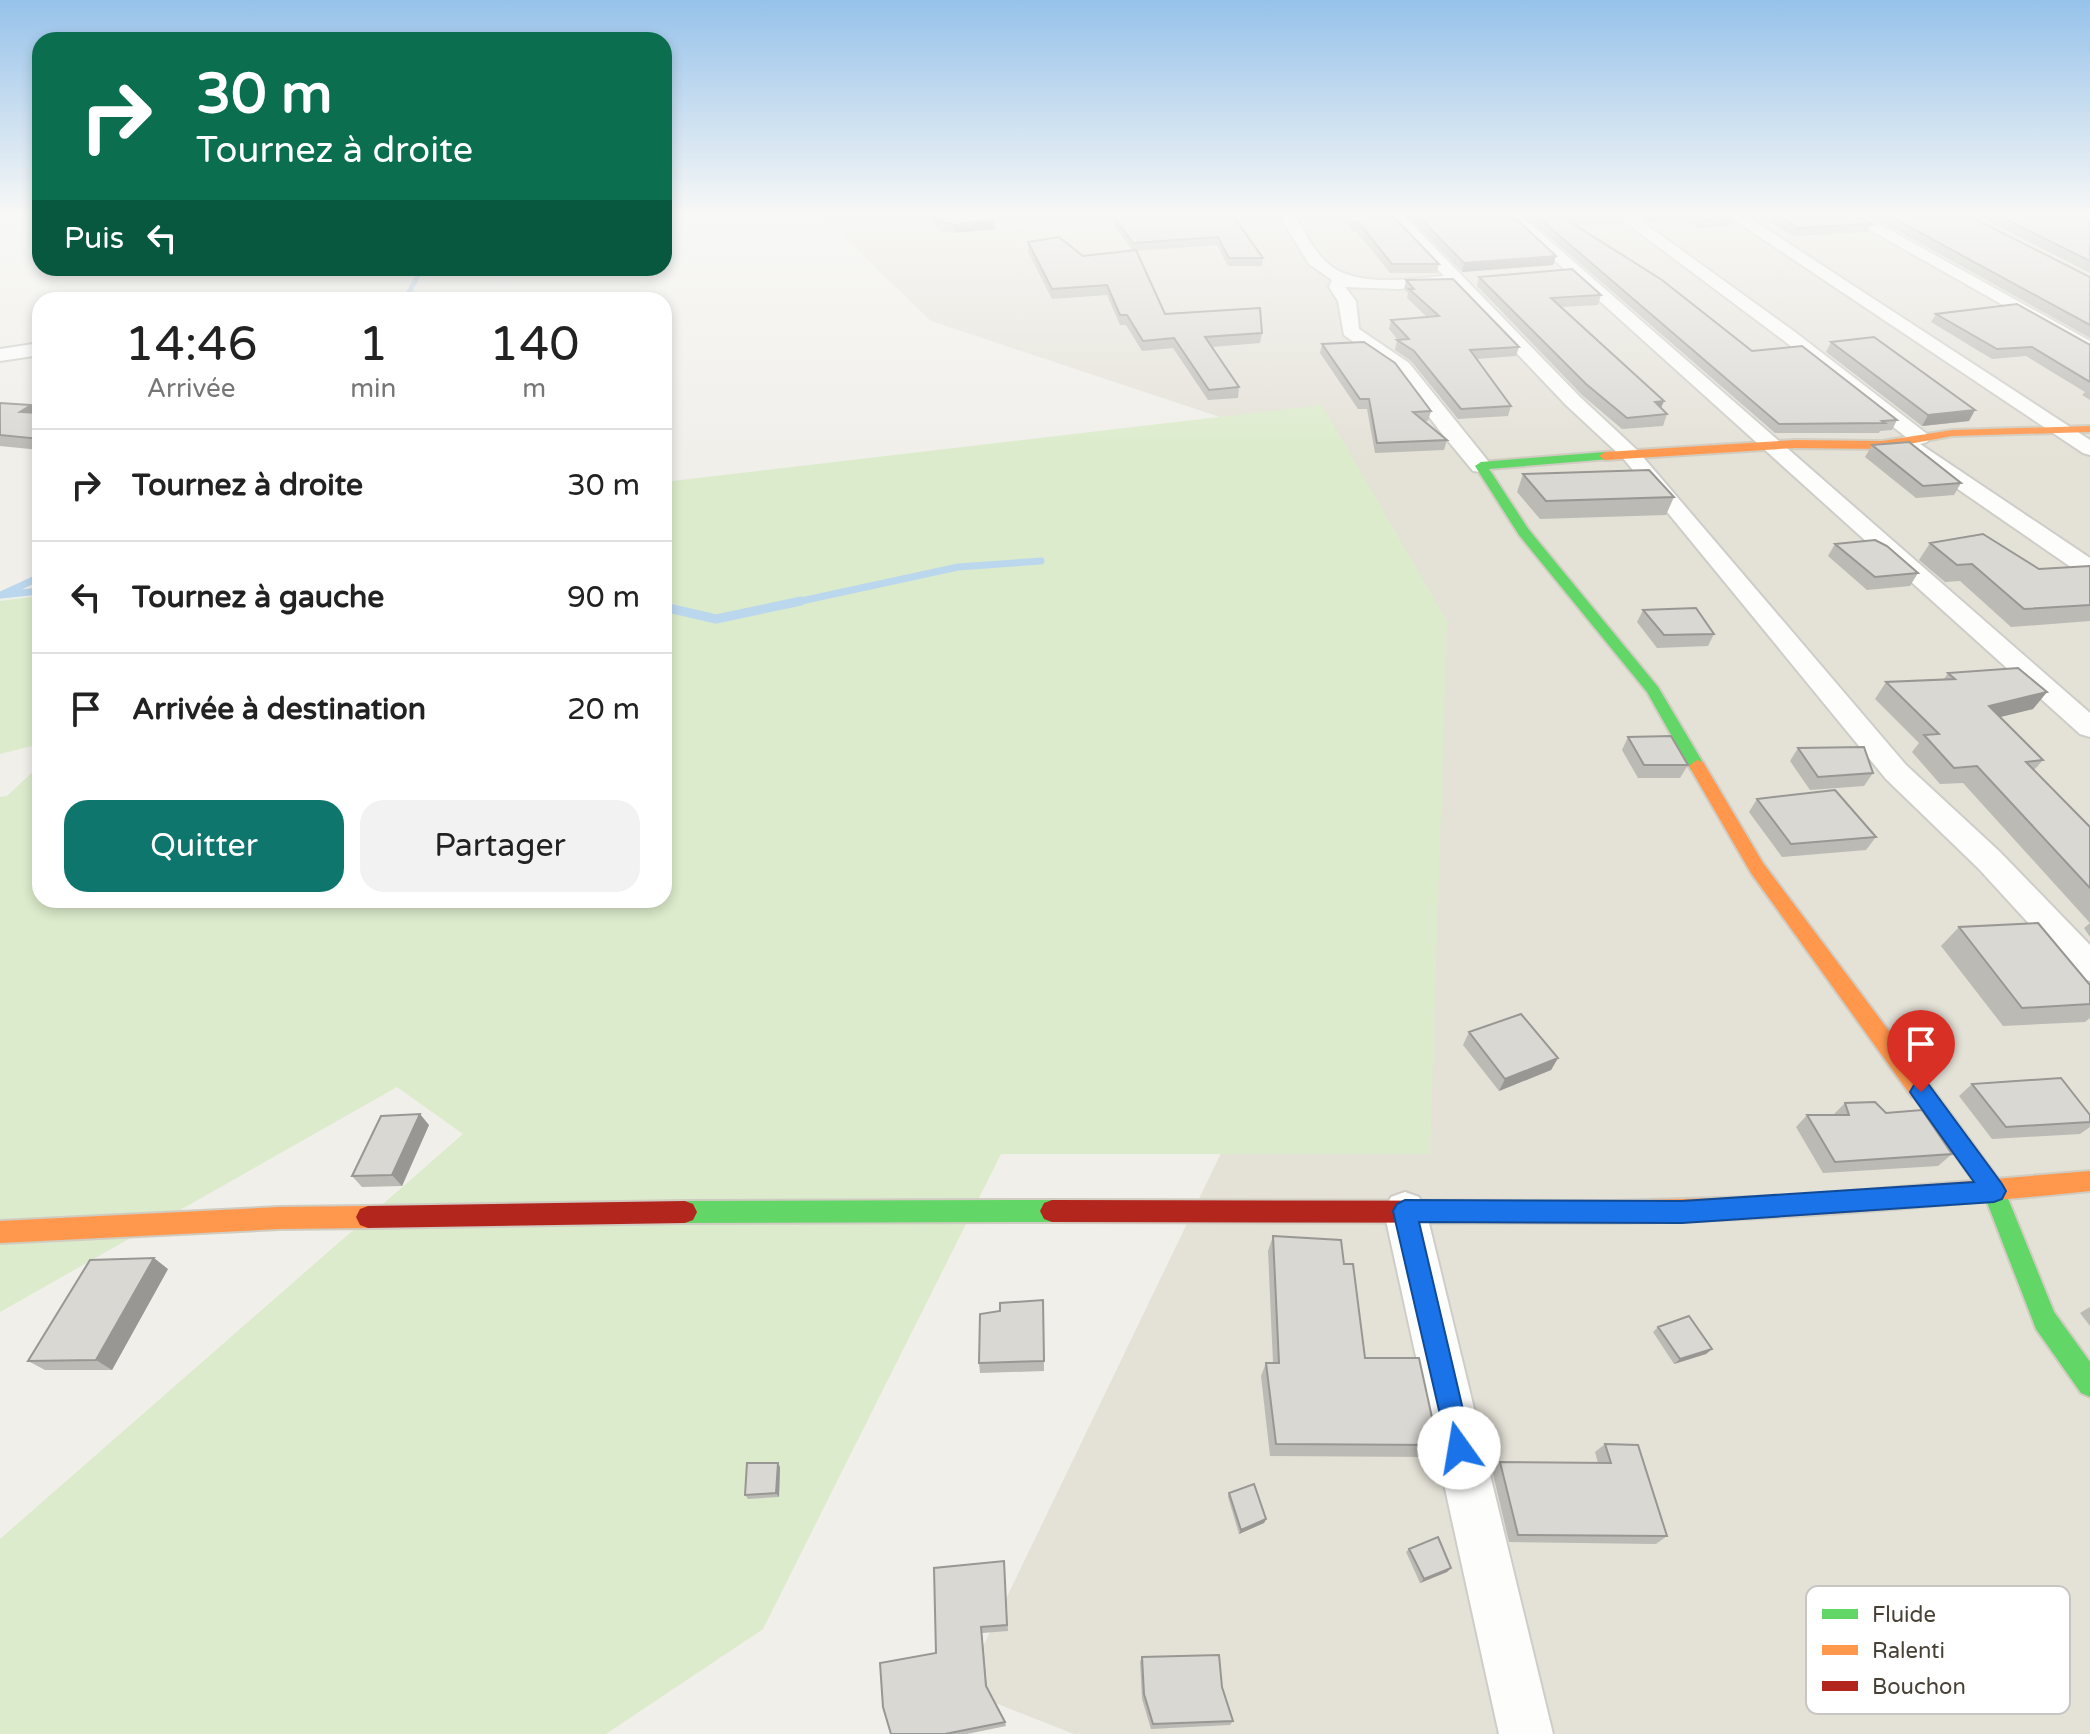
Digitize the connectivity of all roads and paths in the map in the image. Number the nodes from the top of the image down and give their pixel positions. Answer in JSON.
{"nodes":[{"id":1,"x":1342,"y":294,"type":"edge"},
{"id":2,"x":1479,"y":294,"type":"edge"},
{"id":3,"x":1600,"y":294,"type":"edge"},
{"id":4,"x":1731,"y":294,"type":"edge"},
{"id":5,"x":1854,"y":294,"type":"edge"},
{"id":6,"x":1993,"y":294,"type":"edge"},
{"id":7,"x":2090,"y":348,"type":"edge"},
{"id":8,"x":32,"y":350,"type":"edge"},
{"id":9,"x":0,"y":355,"type":"edge"},
{"id":10,"x":2090,"y":429,"type":"edge"},
{"id":11,"x":2062,"y":430,"type":"junction"},
{"id":12,"x":1911,"y":440,"type":"junction"},
{"id":13,"x":1772,"y":445,"type":"junction"},
{"id":14,"x":2090,"y":449,"type":"edge"},
{"id":15,"x":1630,"y":454,"type":"junction"},
{"id":16,"x":1481,"y":466,"type":"junction"},
{"id":17,"x":2090,"y":569,"type":"edge"},
{"id":18,"x":2090,"y":728,"type":"edge"},
{"id":19,"x":2090,"y":967,"type":"edge"},
{"id":20,"x":2090,"y":1181,"type":"edge"},
{"id":21,"x":1994,"y":1191,"type":"junction"},
{"id":22,"x":1405,"y":1211,"type":"junction"},
{"id":23,"x":0,"y":1232,"type":"edge"},
{"id":24,"x":2090,"y":1384,"type":"edge"},
{"id":25,"x":1526,"y":1734,"type":"edge"}],
"edges":[{"from":1,"to":16,"type":"street"},
{"from":2,"to":15,"type":"street"},
{"from":3,"to":13,"type":"street"},
{"from":4,"to":12,"type":"street"},
{"from":5,"to":11,"type":"street"},
{"from":6,"to":7,"type":"street"},
{"from":8,"to":9,"type":"street"},
{"from":10,"to":11,"type":"street"},
{"from":11,"to":12,"type":"street"},
{"from":11,"to":14,"type":"street"},
{"from":12,"to":13,"type":"street"},
{"from":12,"to":17,"type":"street"},
{"from":13,"to":15,"type":"street"},
{"from":13,"to":18,"type":"street"},
{"from":15,"to":16,"type":"street"},
{"from":15,"to":19,"type":"street"},
{"from":16,"to":21,"type":"street"},
{"from":20,"to":21,"type":"street"},
{"from":21,"to":22,"type":"street"},
{"from":21,"to":24,"type":"street"},
{"from":22,"to":23,"type":"street"},
{"from":22,"to":25,"type":"street"}]}
